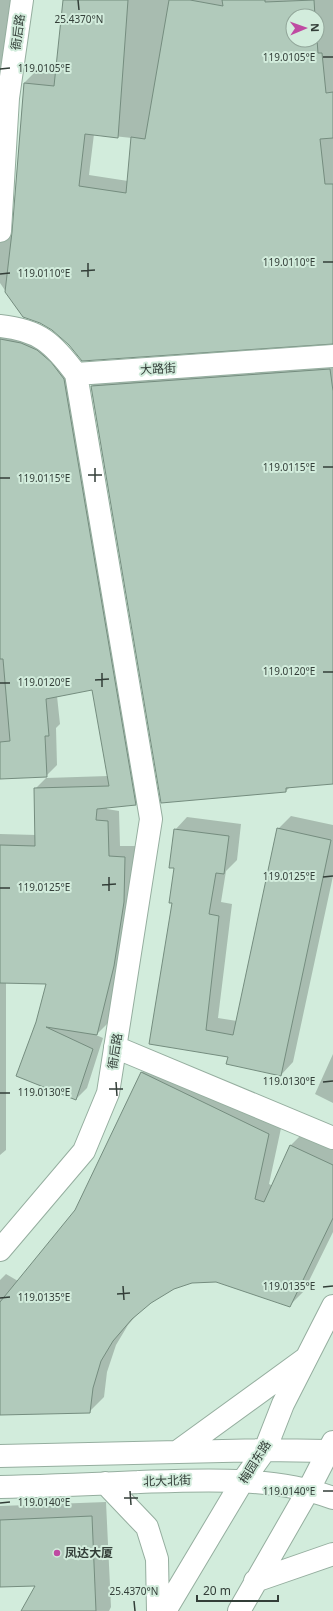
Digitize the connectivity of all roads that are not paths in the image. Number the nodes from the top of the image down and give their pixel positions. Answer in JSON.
{"nodes":[{"id":1,"x":22,"y":0,"type":"edge"},
{"id":2,"x":4,"y":98,"type":"edge"},
{"id":3,"x":0,"y":231,"type":"edge"},
{"id":4,"x":0,"y":326,"type":"edge"},
{"id":5,"x":333,"y":356,"type":"edge"},
{"id":6,"x":76,"y":374,"type":"junction"},
{"id":7,"x":115,"y":1047,"type":"junction"},
{"id":8,"x":333,"y":1138,"type":"edge"},
{"id":9,"x":0,"y":1250,"type":"edge"},
{"id":10,"x":333,"y":1306,"type":"edge"},
{"id":11,"x":309,"y":1356,"type":"junction"},
{"id":12,"x":331,"y":1449,"type":"edge"},
{"id":13,"x":265,"y":1450,"type":"junction"},
{"id":14,"x":177,"y":1452,"type":"junction"},
{"id":15,"x":0,"y":1456,"type":"edge"},
{"id":16,"x":242,"y":1482,"type":"junction"},
{"id":17,"x":105,"y":1483,"type":"junction"},
{"id":18,"x":0,"y":1487,"type":"edge"},
{"id":19,"x":309,"y":1489,"type":"junction"},
{"id":20,"x":333,"y":1498,"type":"edge"},
{"id":21,"x":333,"y":1554,"type":"edge"},
{"id":22,"x":255,"y":1581,"type":"junction"},
{"id":23,"x":158,"y":1611,"type":"edge"},
{"id":24,"x":165,"y":1611,"type":"edge"},
{"id":25,"x":239,"y":1611,"type":"edge"}],
"edges":[{"from":1,"to":2,"type":"main road","name":"衙后路"},
{"from":2,"to":3,"type":"main road","name":"衙后路"},
{"from":4,"to":6,"type":"main road"},
{"from":5,"to":6,"type":"main road","name":"大路街"},
{"from":6,"to":7,"type":"main road","name":"衙后路"},
{"from":7,"to":8,"type":"main road"},
{"from":7,"to":9,"type":"main road","name":"衙后路"},
{"from":10,"to":11,"type":"main road","name":"梅园东路"},
{"from":11,"to":13,"type":"main road","name":"梅园东路"},
{"from":11,"to":14,"type":"main road"},
{"from":12,"to":13,"type":"main road"},
{"from":12,"to":19,"type":"main road"},
{"from":13,"to":14,"type":"main road"},
{"from":13,"to":16,"type":"main road","name":"梅园东路"},
{"from":14,"to":15,"type":"main road"},
{"from":16,"to":17,"type":"main road","name":"北大北街"},
{"from":16,"to":19,"type":"main road","name":"北大北街"},
{"from":16,"to":24,"type":"main road","name":"梅园东路"},
{"from":17,"to":18,"type":"main road","name":"北大北街"},
{"from":17,"to":23,"type":"main road"},
{"from":19,"to":20,"type":"main road","name":"北大北街"},
{"from":19,"to":22,"type":"main road"},
{"from":21,"to":22,"type":"main road"},
{"from":22,"to":25,"type":"main road"}]}
